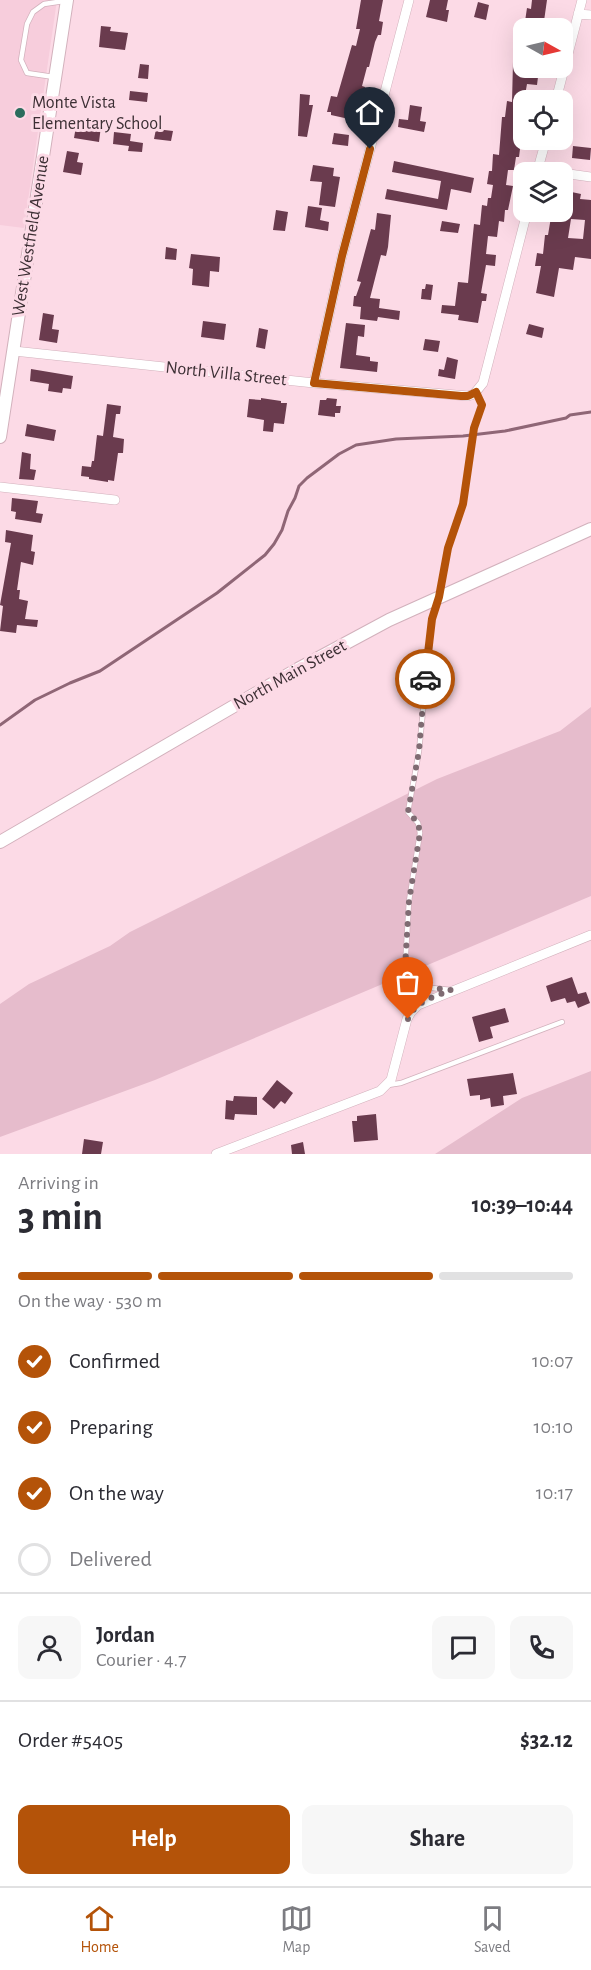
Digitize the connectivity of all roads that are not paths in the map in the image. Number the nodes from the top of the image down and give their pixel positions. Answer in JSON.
{"nodes":[{"id":1,"x":67,"y":0,"type":"edge"},
{"id":2,"x":409,"y":0,"type":"edge"},
{"id":3,"x":582,"y":0,"type":"edge"},
{"id":4,"x":578,"y":14,"type":"junction"},
{"id":5,"x":591,"y":15,"type":"edge"},
{"id":6,"x":55,"y":78,"type":"junction"},
{"id":7,"x":559,"y":90,"type":"edge"},
{"id":8,"x":573,"y":175,"type":"edge"},
{"id":9,"x":591,"y":177,"type":"edge"},
{"id":10,"x":524,"y":222,"type":"edge"},
{"id":11,"x":14,"y":351,"type":"junction"},
{"id":12,"x":314,"y":383,"type":"junction"},
{"id":13,"x":475,"y":393,"type":"junction"},
{"id":14,"x":0,"y":437,"type":"edge"},
{"id":15,"x":0,"y":487,"type":"edge"},
{"id":16,"x":115,"y":500,"type":"dead end"},
{"id":17,"x":591,"y":529,"type":"edge"},
{"id":18,"x":439,"y":597,"type":"junction"},
{"id":19,"x":0,"y":842,"type":"edge"},
{"id":20,"x":591,"y":935,"type":"edge"},
{"id":21,"x":451,"y":990,"type":"junction"},
{"id":22,"x":562,"y":1022,"type":"dead end"},
{"id":23,"x":388,"y":1085,"type":"junction"},
{"id":24,"x":216,"y":1154,"type":"edge"}],
"edges":[{"from":1,"to":6,"type":"main road","name":"West Westfield Avenue"},
{"from":1,"to":6,"type":"lane"},
{"from":2,"to":12,"type":"street"},
{"from":3,"to":4,"type":"street"},
{"from":4,"to":5,"type":"street"},
{"from":4,"to":7,"type":"street"},
{"from":6,"to":11,"type":"main road","name":"West Westfield Avenue"},
{"from":8,"to":9,"type":"street"},
{"from":10,"to":13,"type":"street"},
{"from":11,"to":12,"type":"street","name":"North Villa Street"},
{"from":11,"to":14,"type":"main road","name":"West Westfield Avenue"},
{"from":12,"to":13,"type":"street","name":"North Villa Street"},
{"from":13,"to":18,"type":"lane"},
{"from":15,"to":16,"type":"street"},
{"from":17,"to":18,"type":"main road","name":"North Main Street"},
{"from":18,"to":19,"type":"main road","name":"North Main Street"},
{"from":18,"to":21,"type":"lane"},
{"from":20,"to":21,"type":"street"},
{"from":21,"to":23,"type":"street"},
{"from":22,"to":23,"type":"lane"},
{"from":23,"to":24,"type":"street"}]}
